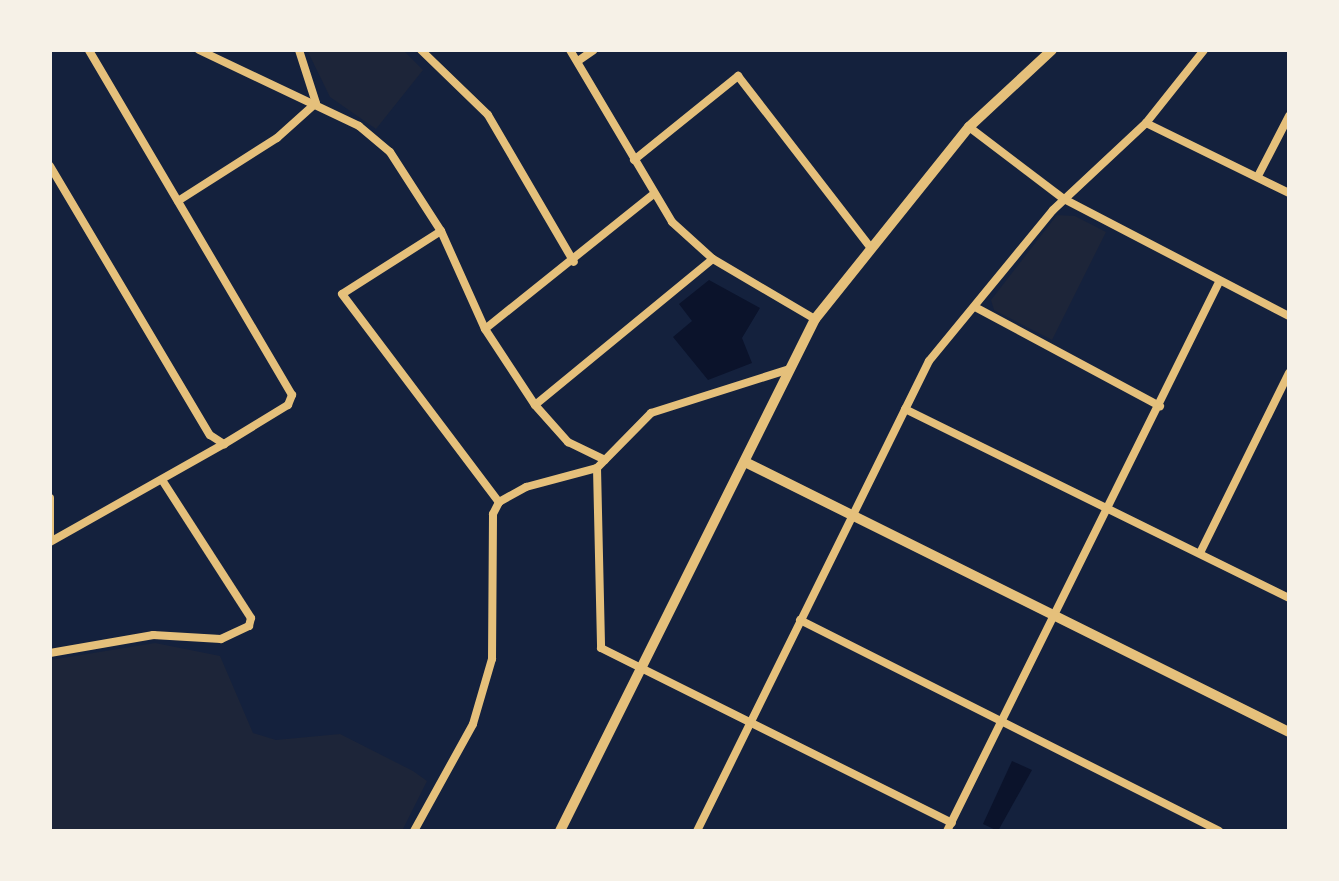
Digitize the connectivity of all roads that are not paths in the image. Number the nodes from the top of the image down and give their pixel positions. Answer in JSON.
{"nodes":[{"id":1,"x":89,"y":50,"type":"edge"},
{"id":2,"x":199,"y":50,"type":"edge"},
{"id":3,"x":300,"y":50,"type":"edge"},
{"id":4,"x":420,"y":50,"type":"edge"},
{"id":5,"x":570,"y":50,"type":"edge"},
{"id":6,"x":594,"y":50,"type":"edge"},
{"id":7,"x":1052,"y":50,"type":"edge"},
{"id":8,"x":1204,"y":50,"type":"edge"},
{"id":9,"x":578,"y":62,"type":"junction"},
{"id":10,"x":316,"y":103,"type":"junction"},
{"id":11,"x":1289,"y":116,"type":"edge"},
{"id":12,"x":1146,"y":123,"type":"junction"},
{"id":13,"x":969,"y":128,"type":"junction"},
{"id":14,"x":634,"y":160,"type":"junction"},
{"id":15,"x":50,"y":166,"type":"edge"},
{"id":16,"x":1258,"y":176,"type":"junction"},
{"id":17,"x":1289,"y":193,"type":"edge"},
{"id":18,"x":652,"y":196,"type":"junction"},
{"id":19,"x":1064,"y":199,"type":"junction"},
{"id":20,"x":178,"y":200,"type":"junction"},
{"id":21,"x":441,"y":231,"type":"junction"},
{"id":22,"x":870,"y":248,"type":"junction"},
{"id":23,"x":713,"y":259,"type":"junction"},
{"id":24,"x":574,"y":262,"type":"junction"},
{"id":25,"x":1219,"y":282,"type":"junction"},
{"id":26,"x":975,"y":307,"type":"junction"},
{"id":27,"x":1289,"y":316,"type":"edge"},
{"id":28,"x":815,"y":319,"type":"junction"},
{"id":29,"x":484,"y":329,"type":"junction"},
{"id":30,"x":790,"y":369,"type":"junction"},
{"id":31,"x":1289,"y":373,"type":"edge"},
{"id":32,"x":535,"y":405,"type":"junction"},
{"id":33,"x":1160,"y":406,"type":"junction"},
{"id":34,"x":905,"y":409,"type":"junction"},
{"id":35,"x":224,"y":444,"type":"junction"},
{"id":36,"x":605,"y":460,"type":"junction"},
{"id":37,"x":745,"y":462,"type":"junction"},
{"id":38,"x":597,"y":468,"type":"junction"},
{"id":39,"x":162,"y":480,"type":"junction"},
{"id":40,"x":50,"y":498,"type":"edge"},
{"id":41,"x":499,"y":502,"type":"junction"},
{"id":42,"x":1111,"y":508,"type":"junction"},
{"id":43,"x":851,"y":514,"type":"junction"},
{"id":44,"x":50,"y":540,"type":"edge"},
{"id":45,"x":1200,"y":553,"type":"junction"},
{"id":46,"x":1289,"y":598,"type":"edge"},
{"id":47,"x":1056,"y":616,"type":"junction"},
{"id":48,"x":800,"y":620,"type":"junction"},
{"id":49,"x":50,"y":653,"type":"edge"},
{"id":50,"x":642,"y":670,"type":"junction"},
{"id":51,"x":749,"y":722,"type":"junction"},
{"id":52,"x":1001,"y":722,"type":"junction"},
{"id":53,"x":1289,"y":732,"type":"edge"},
{"id":54,"x":950,"y":827,"type":"edge"},
{"id":55,"x":699,"y":828,"type":"edge"},
{"id":56,"x":414,"y":831,"type":"edge"},
{"id":57,"x":560,"y":831,"type":"edge"},
{"id":58,"x":712,"y":831,"type":"edge"},
{"id":59,"x":1219,"y":831,"type":"edge"}],
"edges":[{"from":1,"to":20,"type":"street"},
{"from":2,"to":10,"type":"street"},
{"from":3,"to":10,"type":"street"},
{"from":4,"to":24,"type":"street"},
{"from":5,"to":9,"type":"street"},
{"from":6,"to":9,"type":"street"},
{"from":7,"to":13,"type":"street"},
{"from":8,"to":12,"type":"street"},
{"from":9,"to":14,"type":"street"},
{"from":10,"to":20,"type":"street"},
{"from":10,"to":21,"type":"street"},
{"from":11,"to":16,"type":"street"},
{"from":12,"to":16,"type":"street"},
{"from":12,"to":19,"type":"street"},
{"from":13,"to":19,"type":"street"},
{"from":13,"to":22,"type":"street"},
{"from":14,"to":18,"type":"street"},
{"from":14,"to":22,"type":"street"},
{"from":15,"to":35,"type":"street"},
{"from":16,"to":17,"type":"street"},
{"from":18,"to":23,"type":"street"},
{"from":18,"to":24,"type":"street"},
{"from":19,"to":25,"type":"street"},
{"from":19,"to":26,"type":"street"},
{"from":20,"to":35,"type":"street"},
{"from":21,"to":29,"type":"street"},
{"from":21,"to":41,"type":"street"},
{"from":22,"to":28,"type":"street"},
{"from":23,"to":28,"type":"street"},
{"from":23,"to":32,"type":"street"},
{"from":24,"to":29,"type":"street"},
{"from":25,"to":27,"type":"street"},
{"from":25,"to":33,"type":"street"},
{"from":26,"to":33,"type":"street"},
{"from":26,"to":34,"type":"street"},
{"from":28,"to":30,"type":"street"},
{"from":29,"to":32,"type":"street"},
{"from":30,"to":36,"type":"street"},
{"from":30,"to":37,"type":"street"},
{"from":31,"to":45,"type":"street"},
{"from":32,"to":36,"type":"street"},
{"from":33,"to":42,"type":"street"},
{"from":34,"to":42,"type":"street"},
{"from":34,"to":43,"type":"street"},
{"from":35,"to":39,"type":"street"},
{"from":36,"to":38,"type":"street"},
{"from":37,"to":43,"type":"street"},
{"from":37,"to":50,"type":"street"},
{"from":38,"to":41,"type":"street"},
{"from":38,"to":50,"type":"street"},
{"from":39,"to":44,"type":"street"},
{"from":39,"to":49,"type":"street"},
{"from":40,"to":44,"type":"street"},
{"from":41,"to":56,"type":"street"},
{"from":42,"to":45,"type":"street"},
{"from":42,"to":47,"type":"street"},
{"from":43,"to":47,"type":"street"},
{"from":43,"to":48,"type":"street"},
{"from":45,"to":46,"type":"street"},
{"from":47,"to":52,"type":"street"},
{"from":47,"to":53,"type":"street"},
{"from":48,"to":51,"type":"street"},
{"from":48,"to":52,"type":"street"},
{"from":50,"to":51,"type":"street"},
{"from":50,"to":57,"type":"street"},
{"from":51,"to":54,"type":"street"},
{"from":51,"to":55,"type":"street"},
{"from":52,"to":54,"type":"street"},
{"from":52,"to":59,"type":"street"},
{"from":55,"to":58,"type":"street"}]}
